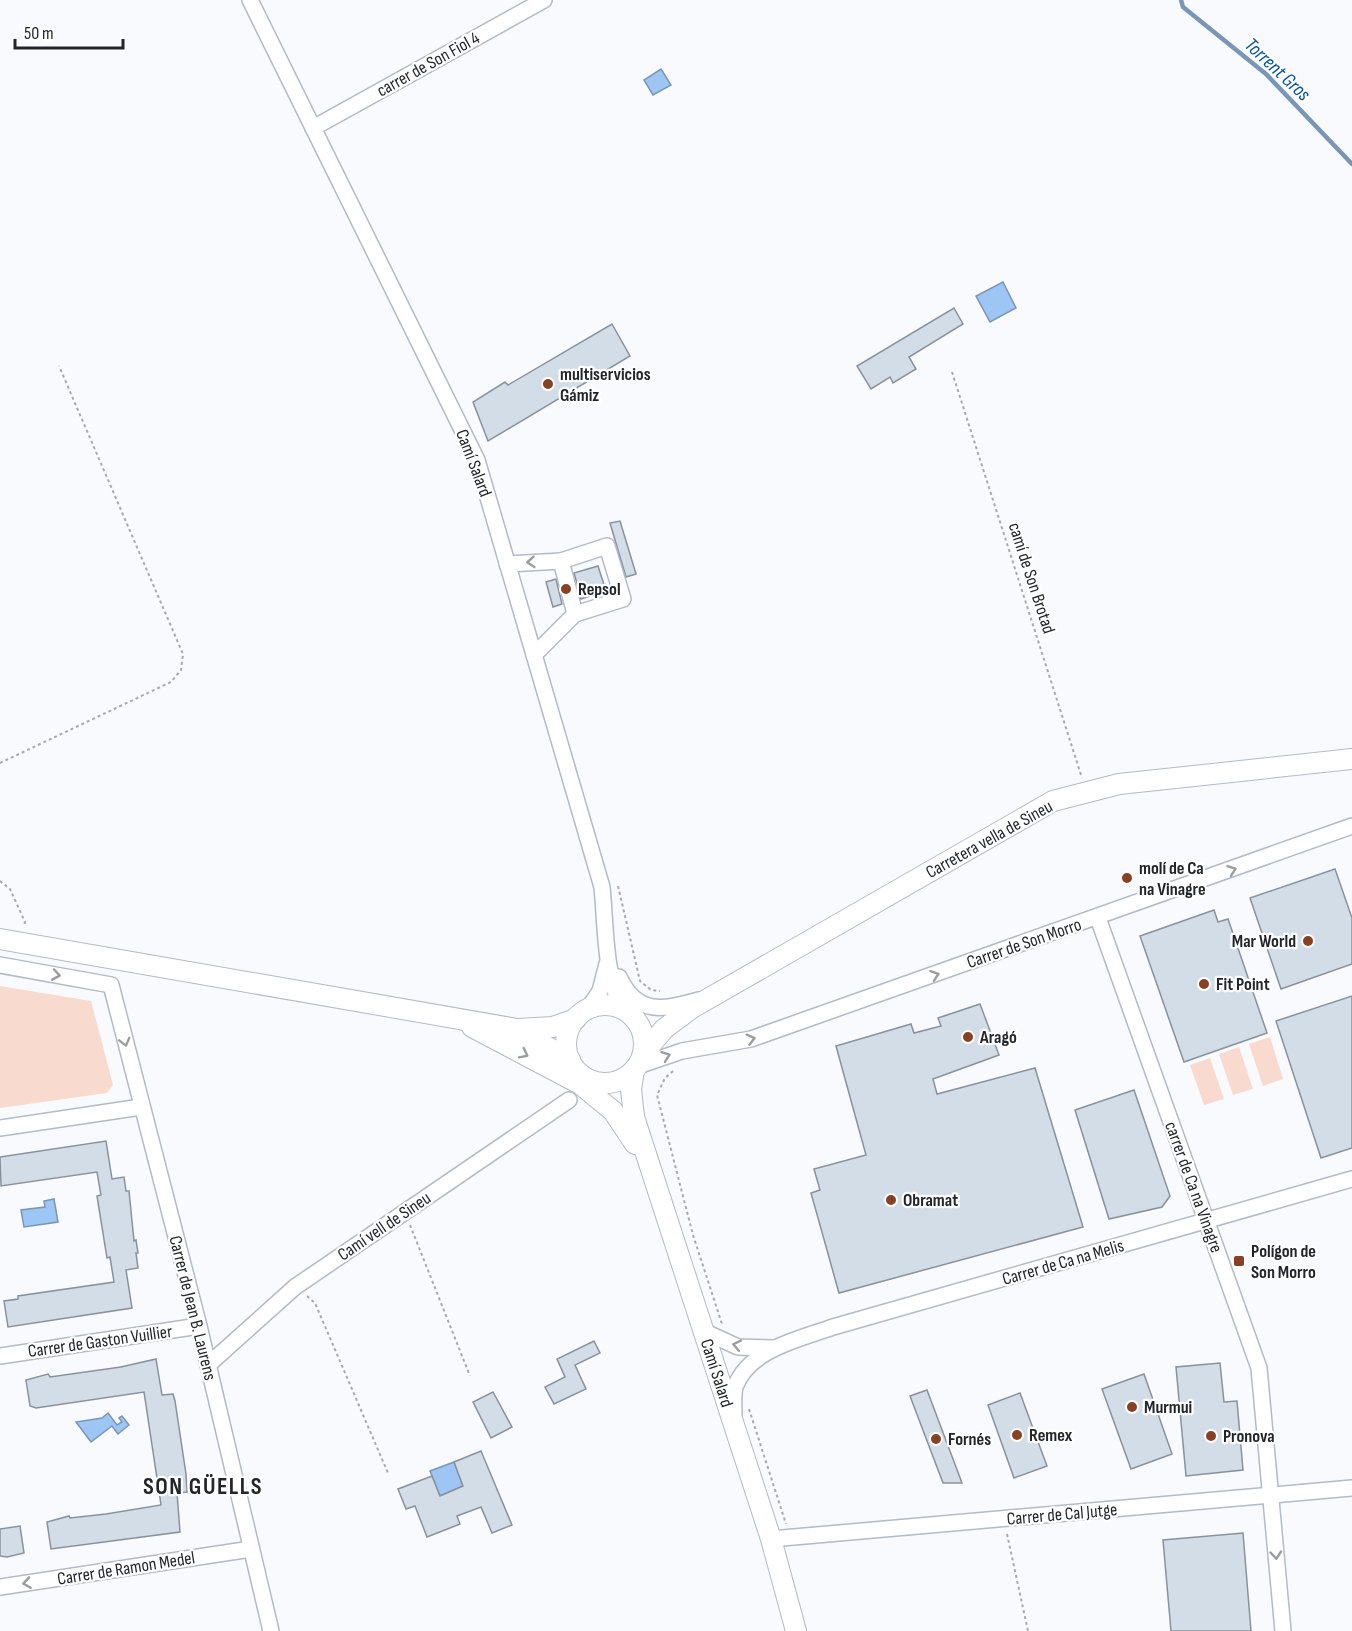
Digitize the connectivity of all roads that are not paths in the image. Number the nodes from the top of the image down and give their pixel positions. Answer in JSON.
{"nodes":[{"id":1,"x":250,"y":0,"type":"edge"},
{"id":2,"x":544,"y":0,"type":"edge"},
{"id":3,"x":313,"y":128,"type":"junction"},
{"id":4,"x":561,"y":561,"type":"junction"},
{"id":5,"x":507,"y":564,"type":"junction"},
{"id":6,"x":574,"y":614,"type":"junction"},
{"id":7,"x":534,"y":655,"type":"junction"},
{"id":8,"x":1352,"y":759,"type":"edge"},
{"id":9,"x":1352,"y":826,"type":"edge"},
{"id":10,"x":1098,"y":918,"type":"junction"},
{"id":11,"x":0,"y":939,"type":"edge"},
{"id":12,"x":607,"y":940,"type":"junction"},
{"id":13,"x":608,"y":958,"type":"junction"},
{"id":14,"x":0,"y":965,"type":"edge"},
{"id":15,"x":715,"y":995,"type":"junction"},
{"id":16,"x":692,"y":1008,"type":"junction"},
{"id":17,"x":626,"y":1012,"type":"junction"},
{"id":18,"x":582,"y":1014,"type":"junction"},
{"id":19,"x":453,"y":1017,"type":"junction"},
{"id":20,"x":517,"y":1029,"type":"junction"},
{"id":21,"x":570,"y":1060,"type":"junction"},
{"id":22,"x":638,"y":1063,"type":"junction"},
{"id":23,"x":603,"y":1082,"type":"junction"},
{"id":24,"x":569,"y":1100,"type":"dead end"},
{"id":25,"x":141,"y":1107,"type":"junction"},
{"id":26,"x":634,"y":1117,"type":"junction"},
{"id":27,"x":0,"y":1128,"type":"edge"},
{"id":28,"x":653,"y":1173,"type":"junction"},
{"id":29,"x":1352,"y":1179,"type":"edge"},
{"id":30,"x":1206,"y":1221,"type":"junction"},
{"id":31,"x":200,"y":1326,"type":"junction"},
{"id":32,"x":703,"y":1331,"type":"junction"},
{"id":33,"x":774,"y":1348,"type":"junction"},
{"id":34,"x":0,"y":1356,"type":"edge"},
{"id":35,"x":208,"y":1365,"type":"junction"},
{"id":36,"x":733,"y":1423,"type":"junction"},
{"id":37,"x":1352,"y":1488,"type":"edge"},
{"id":38,"x":1271,"y":1496,"type":"junction"},
{"id":39,"x":771,"y":1539,"type":"junction"},
{"id":40,"x":251,"y":1549,"type":"junction"},
{"id":41,"x":0,"y":1587,"type":"edge"},
{"id":42,"x":271,"y":1631,"type":"edge"},
{"id":43,"x":796,"y":1631,"type":"edge"},
{"id":44,"x":1283,"y":1631,"type":"edge"}],
"edges":[{"from":1,"to":3,"type":"street","name":"Camí Salard"},
{"from":2,"to":3,"type":"street","name":"carrer de Son Fiol 4"},
{"from":3,"to":5,"type":"street","name":"Camí Salard"},
{"from":4,"to":5,"type":"street","one_way":true},
{"from":4,"to":6,"type":"street"},
{"from":4,"to":6,"type":"street"},
{"from":5,"to":7,"type":"street","name":"Camí Salard"},
{"from":6,"to":7,"type":"street"},
{"from":7,"to":12,"type":"street","name":"Camí Salard"},
{"from":8,"to":15,"type":"main road","name":"Carretera vella de Sineu"},
{"from":10,"to":9,"type":"street","name":"Carrer de Son Morro","one_way":true},
{"from":22,"to":10,"type":"street","name":"Carrer de Son Morro","one_way":true},
{"from":10,"to":30,"type":"street","name":"carrer de Ca na Vinagre"},
{"from":11,"to":19,"type":"main road"},
{"from":12,"to":13,"type":"street","name":"Camí Salard"},
{"from":12,"to":15,"type":"street"},
{"from":13,"to":17,"type":"street","name":"Camí Salard"},
{"from":13,"to":18,"type":"street","name":"Camí Salard"},
{"from":14,"to":25,"type":"street","name":"Carrer de Jean B. Laurens","one_way":true},
{"from":15,"to":16,"type":"main road","name":"Carretera vella de Sineu"},
{"from":16,"to":17,"type":"main road","name":"Carretera vella de Sineu"},
{"from":16,"to":22,"type":"main road","name":"Carretera vella de Sineu"},
{"from":17,"to":18,"type":"main road"},
{"from":17,"to":22,"type":"main road"},
{"from":18,"to":20,"type":"main road"},
{"from":18,"to":21,"type":"main road"},
{"from":19,"to":20,"type":"main road"},
{"from":19,"to":28,"type":"main road","one_way":true},
{"from":20,"to":21,"type":"main road"},
{"from":21,"to":23,"type":"main road"},
{"from":22,"to":23,"type":"main road"},
{"from":22,"to":26,"type":"main road","name":"Camí Salard"},
{"from":23,"to":26,"type":"main road","name":"Camí Salard"},
{"from":24,"to":35,"type":"street","name":"Camí vell de Sineu"},
{"from":25,"to":27,"type":"street"},
{"from":25,"to":31,"type":"street","name":"Carrer de Jean B. Laurens"},
{"from":26,"to":28,"type":"main road","name":"Camí Salard"},
{"from":28,"to":32,"type":"main road","name":"Camí Salard"},
{"from":29,"to":30,"type":"street","name":"Carrer de Ca na Melis"},
{"from":30,"to":33,"type":"street","name":"Carrer de Ca na Melis"},
{"from":30,"to":38,"type":"street","name":"carrer de Ca na Vinagre"},
{"from":31,"to":34,"type":"street","name":"Carrer de Gaston Vuillier"},
{"from":31,"to":35,"type":"street","name":"Carrer de Jean B. Laurens"},
{"from":33,"to":32,"type":"street","name":"Carrer de Ca na Melis","one_way":true},
{"from":32,"to":36,"type":"main road","name":"Camí Salard"},
{"from":33,"to":36,"type":"street","name":"Carrer de Ca na Melis"},
{"from":35,"to":40,"type":"street","name":"Carrer de Jean B. Laurens"},
{"from":36,"to":39,"type":"main road","name":"Camí Salard"},
{"from":37,"to":38,"type":"street","name":"Carrer de Cal Jutge"},
{"from":38,"to":39,"type":"street","name":"Carrer de Cal Jutge"},
{"from":38,"to":44,"type":"street","one_way":true},
{"from":39,"to":43,"type":"main road","name":"Camí Salard"},
{"from":40,"to":41,"type":"street","name":"Carrer de Ramon Medel","one_way":true},
{"from":40,"to":42,"type":"street","name":"Carrer de Jean B. Laurens"}]}
